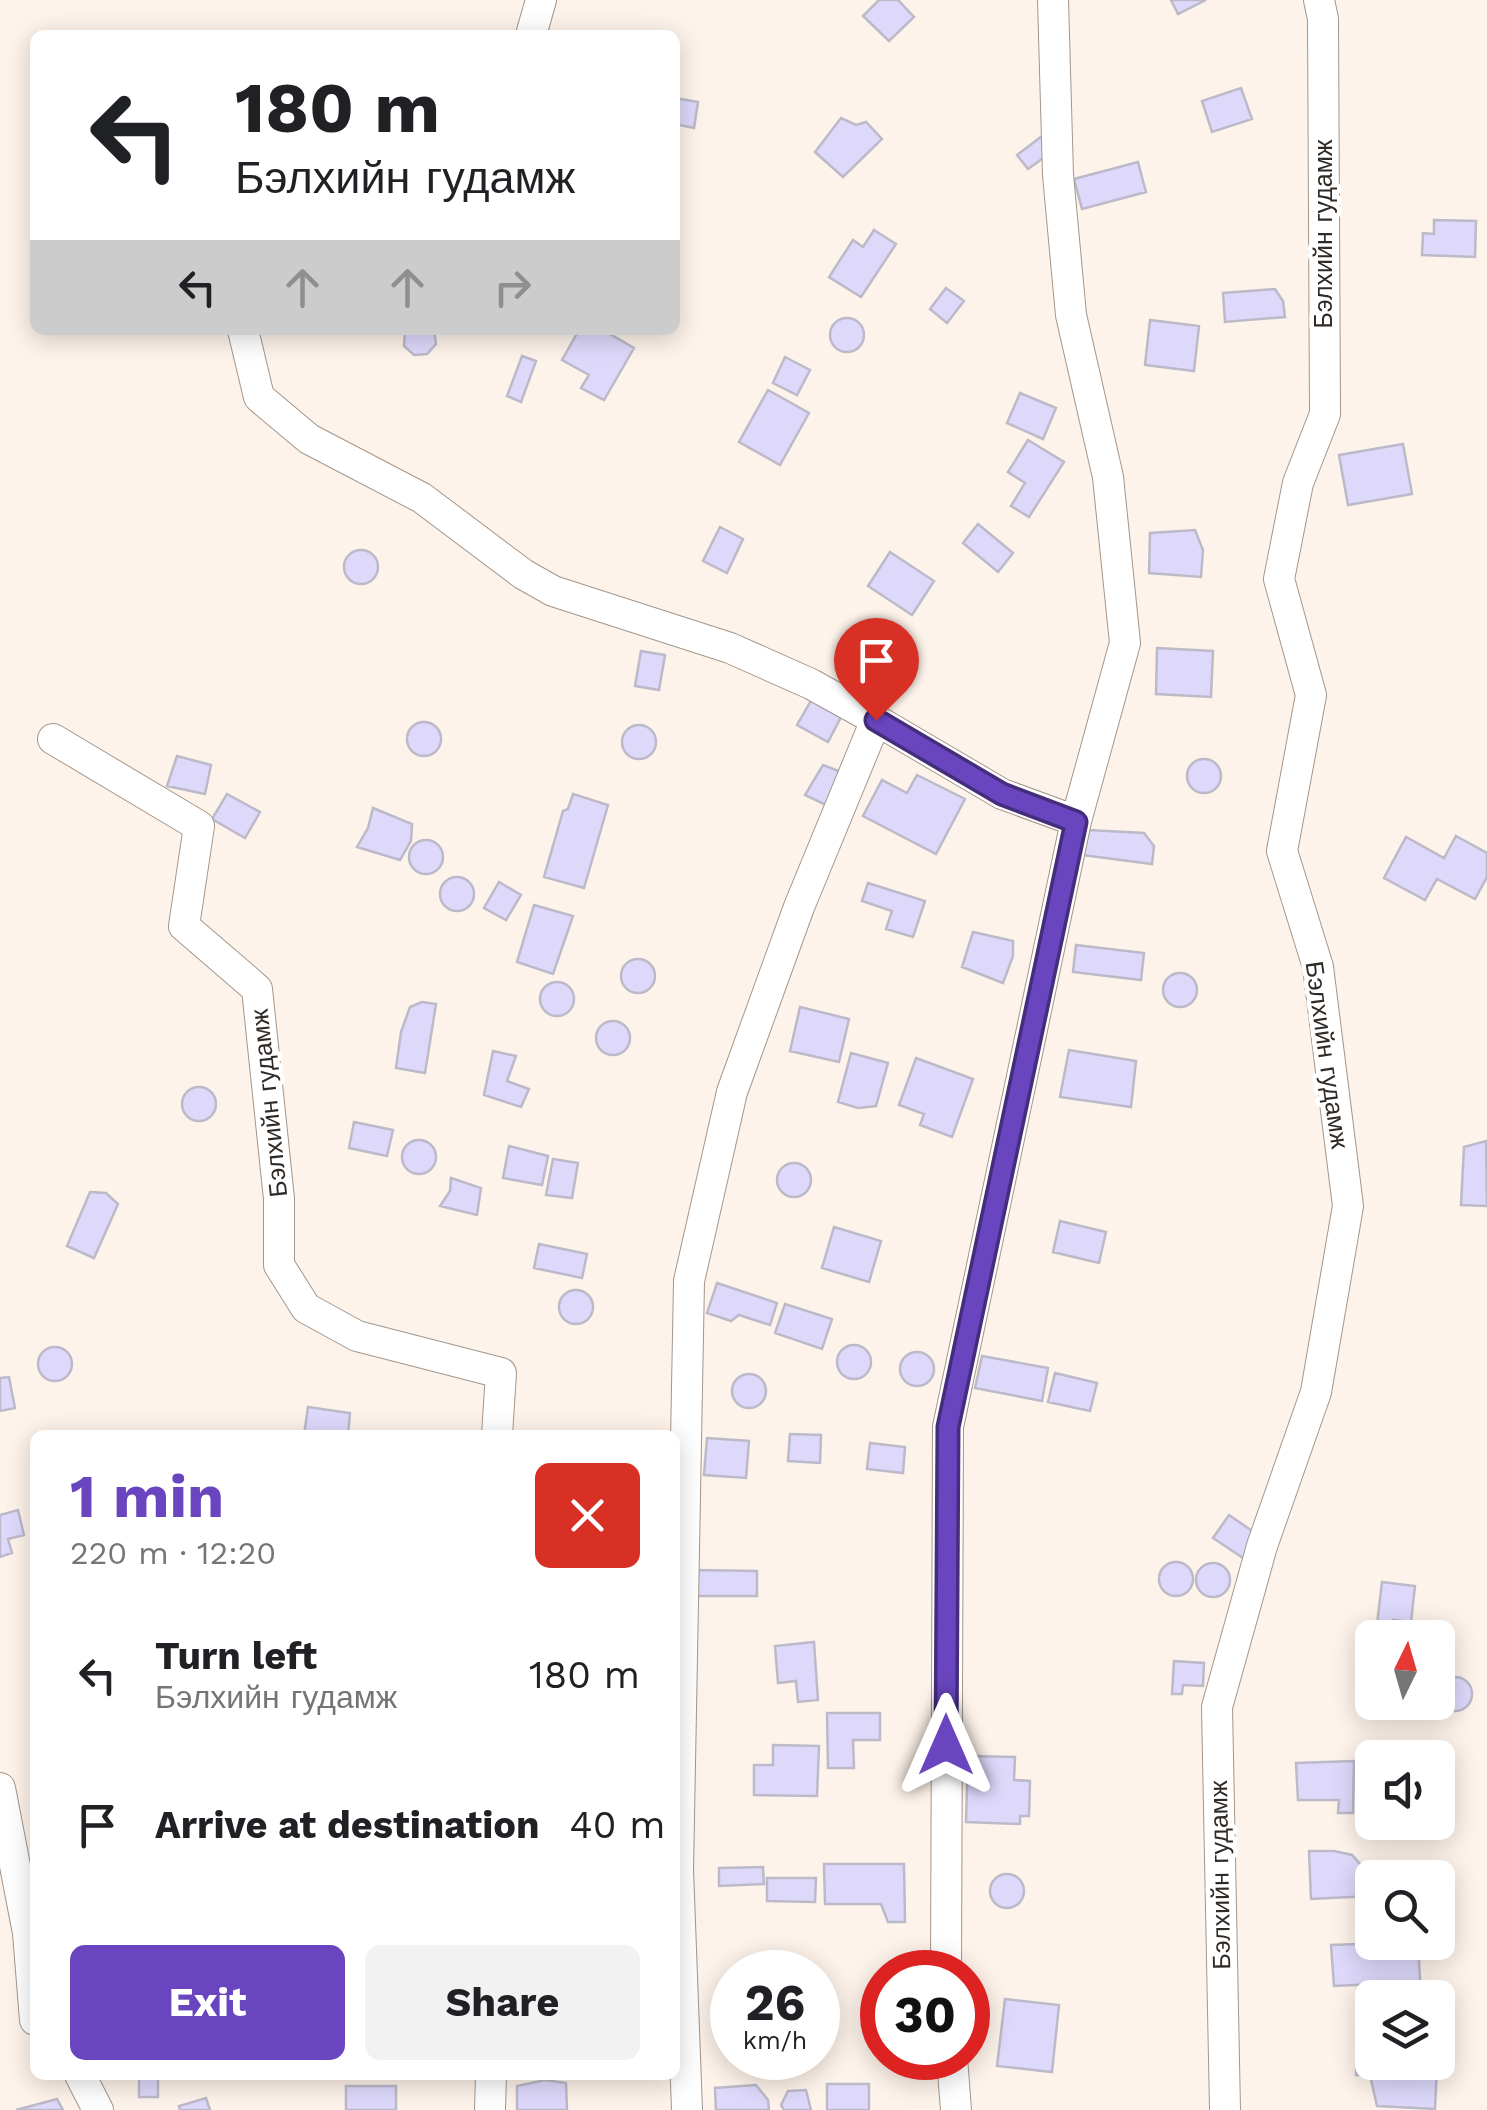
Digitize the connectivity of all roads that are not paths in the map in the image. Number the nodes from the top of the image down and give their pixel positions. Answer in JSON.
{"nodes":[{"id":1,"x":541,"y":0,"type":"edge"},
{"id":2,"x":1053,"y":0,"type":"edge"},
{"id":3,"x":1319,"y":0,"type":"edge"},
{"id":4,"x":532,"y":30,"type":"edge"},
{"id":5,"x":244,"y":335,"type":"edge"},
{"id":6,"x":876,"y":720,"type":"junction"},
{"id":7,"x":53,"y":739,"type":"dead end"},
{"id":8,"x":1076,"y":822,"type":"junction"},
{"id":9,"x":497,"y":1430,"type":"edge"},
{"id":10,"x":680,"y":1763,"type":"edge"},
{"id":11,"x":0,"y":1788,"type":"edge"},
{"id":12,"x":680,"y":1923,"type":"edge"},
{"id":13,"x":946,"y":1950,"type":"edge"},
{"id":14,"x":30,"y":1958,"type":"edge"},
{"id":15,"x":83,"y":2080,"type":"edge"},
{"id":16,"x":491,"y":2080,"type":"edge"},
{"id":17,"x":954,"y":2080,"type":"edge"},
{"id":18,"x":98,"y":2110,"type":"edge"},
{"id":19,"x":490,"y":2110,"type":"edge"},
{"id":20,"x":687,"y":2110,"type":"edge"},
{"id":21,"x":956,"y":2110,"type":"edge"},
{"id":22,"x":1225,"y":2110,"type":"edge"}],
"edges":[{"from":1,"to":4,"type":"street"},
{"from":2,"to":8,"type":"street"},
{"from":3,"to":22,"type":"street","name":"Бэлхийн гудамж"},
{"from":5,"to":6,"type":"street"},
{"from":6,"to":8,"type":"street"},
{"from":6,"to":10,"type":"street"},
{"from":7,"to":9,"type":"street","name":"Бэлхийн гудамж"},
{"from":8,"to":13,"type":"street"},
{"from":11,"to":14,"type":"street"},
{"from":12,"to":20,"type":"street"},
{"from":15,"to":18,"type":"street"},
{"from":16,"to":19,"type":"street"},
{"from":17,"to":21,"type":"street"}]}
